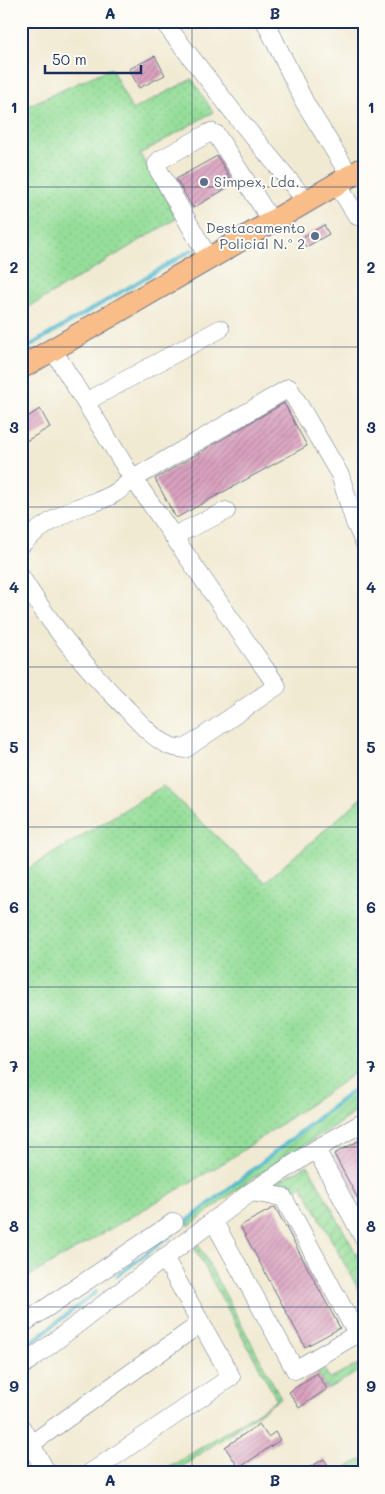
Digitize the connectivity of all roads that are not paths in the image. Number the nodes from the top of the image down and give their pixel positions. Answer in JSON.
{"nodes":[{"id":1,"x":163,"y":21,"type":"edge"},
{"id":2,"x":266,"y":21,"type":"edge"},
{"id":3,"x":350,"y":176,"type":"edge"},
{"id":4,"x":307,"y":202,"type":"junction"},
{"id":5,"x":357,"y":216,"type":"dead end"},
{"id":6,"x":272,"y":222,"type":"junction"},
{"id":7,"x":209,"y":259,"type":"junction"},
{"id":8,"x":220,"y":329,"type":"dead end"},
{"id":9,"x":53,"y":350,"type":"junction"},
{"id":10,"x":21,"y":368,"type":"edge"},
{"id":11,"x":85,"y":402,"type":"junction"},
{"id":12,"x":133,"y":479,"type":"junction"},
{"id":13,"x":226,"y":511,"type":"dead end"},
{"id":14,"x":172,"y":536,"type":"junction"},
{"id":15,"x":364,"y":542,"type":"edge"},
{"id":16,"x":21,"y":545,"type":"edge"},
{"id":17,"x":21,"y":577,"type":"edge"},
{"id":18,"x":364,"y":1122,"type":"edge"},
{"id":19,"x":316,"y":1149,"type":"junction"},
{"id":20,"x":251,"y":1192,"type":"junction"},
{"id":21,"x":213,"y":1220,"type":"junction"},
{"id":22,"x":174,"y":1222,"type":"dead end"},
{"id":23,"x":364,"y":1239,"type":"edge"},
{"id":24,"x":164,"y":1257,"type":"junction"},
{"id":25,"x":102,"y":1270,"type":"junction"},
{"id":26,"x":118,"y":1293,"type":"junction"},
{"id":27,"x":201,"y":1323,"type":"junction"},
{"id":28,"x":21,"y":1326,"type":"edge"},
{"id":29,"x":21,"y":1367,"type":"edge"},
{"id":30,"x":21,"y":1427,"type":"edge"},
{"id":31,"x":31,"y":1444,"type":"junction"},
{"id":32,"x":47,"y":1473,"type":"edge"},
{"id":33,"x":90,"y":1473,"type":"edge"}],
"edges":[{"from":1,"to":4,"type":"lane"},
{"from":2,"to":3,"type":"lane"},
{"from":3,"to":4,"type":"main road"},
{"from":3,"to":5,"type":"lane"},
{"from":4,"to":6,"type":"main road"},
{"from":6,"to":7,"type":"main road"},
{"from":6,"to":7,"type":"lane"},
{"from":7,"to":9,"type":"main road"},
{"from":8,"to":11,"type":"lane"},
{"from":9,"to":10,"type":"main road"},
{"from":9,"to":11,"type":"lane"},
{"from":11,"to":12,"type":"lane"},
{"from":12,"to":14,"type":"lane"},
{"from":12,"to":15,"type":"lane"},
{"from":12,"to":16,"type":"lane"},
{"from":13,"to":14,"type":"lane"},
{"from":14,"to":17,"type":"lane"},
{"from":18,"to":19,"type":"lane"},
{"from":19,"to":20,"type":"lane"},
{"from":19,"to":23,"type":"lane"},
{"from":20,"to":21,"type":"lane"},
{"from":20,"to":21,"type":"lane"},
{"from":21,"to":24,"type":"lane"},
{"from":22,"to":25,"type":"lane"},
{"from":24,"to":26,"type":"lane"},
{"from":24,"to":27,"type":"lane"},
{"from":25,"to":26,"type":"lane"},
{"from":25,"to":28,"type":"lane"},
{"from":26,"to":29,"type":"lane"},
{"from":27,"to":31,"type":"lane"},
{"from":27,"to":33,"type":"lane"},
{"from":30,"to":31,"type":"lane"},
{"from":31,"to":32,"type":"lane"}]}
